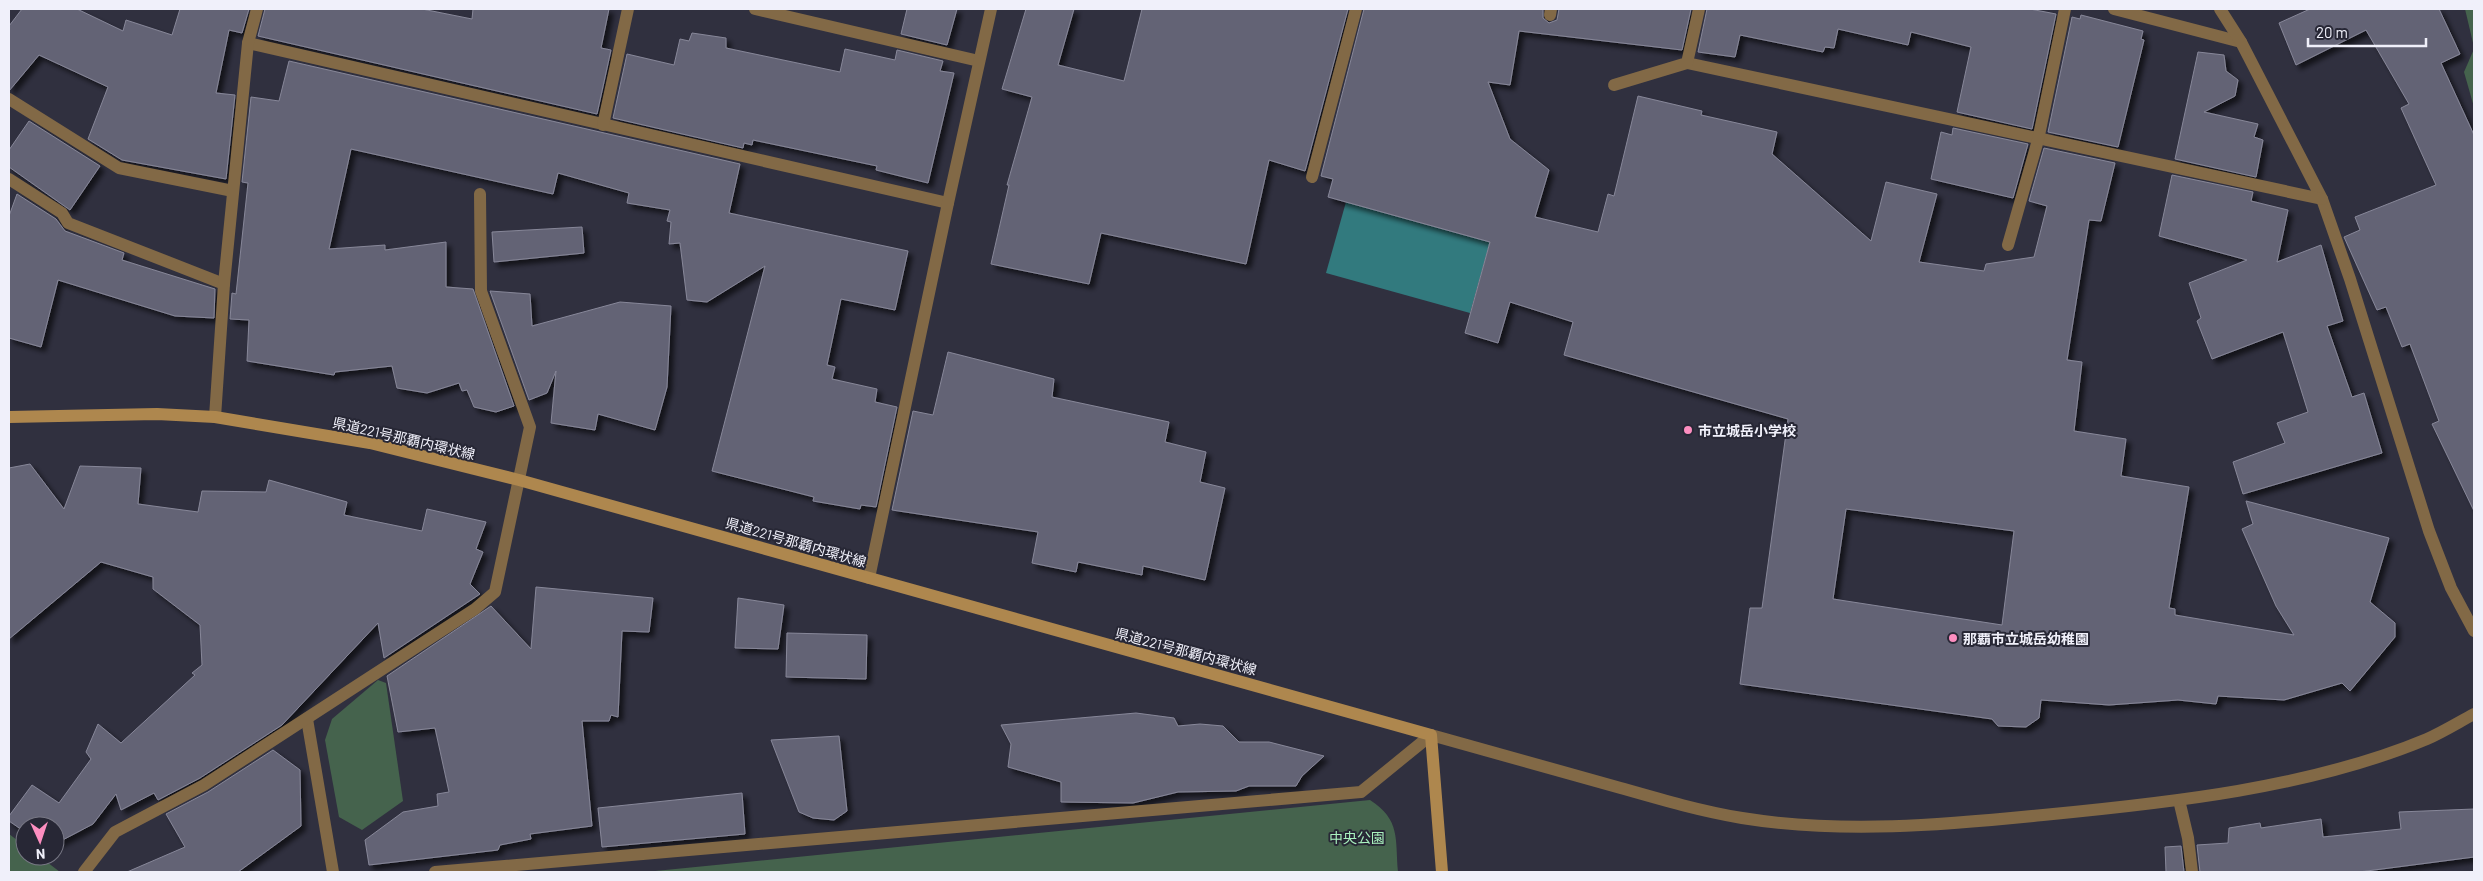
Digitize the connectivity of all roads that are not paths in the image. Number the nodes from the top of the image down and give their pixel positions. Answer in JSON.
{"nodes":[{"id":1,"x":257,"y":9,"type":"edge"},
{"id":2,"x":628,"y":9,"type":"edge"},
{"id":3,"x":755,"y":9,"type":"edge"},
{"id":4,"x":991,"y":9,"type":"edge"},
{"id":5,"x":1356,"y":9,"type":"edge"},
{"id":6,"x":1699,"y":9,"type":"edge"},
{"id":7,"x":2065,"y":9,"type":"edge"},
{"id":8,"x":2114,"y":9,"type":"edge"},
{"id":9,"x":2220,"y":9,"type":"edge"},
{"id":10,"x":2241,"y":42,"type":"junction"},
{"id":11,"x":248,"y":43,"type":"junction"},
{"id":12,"x":979,"y":61,"type":"junction"},
{"id":13,"x":1687,"y":63,"type":"junction"},
{"id":14,"x":1614,"y":85,"type":"dead end"},
{"id":15,"x":9,"y":99,"type":"edge"},
{"id":16,"x":603,"y":125,"type":"junction"},
{"id":17,"x":2038,"y":140,"type":"junction"},
{"id":18,"x":1312,"y":177,"type":"dead end"},
{"id":19,"x":9,"y":179,"type":"edge"},
{"id":20,"x":233,"y":191,"type":"junction"},
{"id":21,"x":480,"y":194,"type":"dead end"},
{"id":22,"x":2322,"y":199,"type":"junction"},
{"id":23,"x":948,"y":203,"type":"junction"},
{"id":24,"x":2008,"y":246,"type":"dead end"},
{"id":25,"x":224,"y":284,"type":"junction"},
{"id":26,"x":9,"y":416,"type":"edge"},
{"id":27,"x":215,"y":417,"type":"junction"},
{"id":28,"x":519,"y":480,"type":"junction"},
{"id":29,"x":869,"y":578,"type":"junction"},
{"id":30,"x":2474,"y":631,"type":"edge"},
{"id":31,"x":2474,"y":714,"type":"edge"},
{"id":32,"x":307,"y":719,"type":"junction"},
{"id":33,"x":1431,"y":735,"type":"junction"},
{"id":34,"x":2179,"y":800,"type":"junction"},
{"id":35,"x":84,"y":872,"type":"edge"},
{"id":36,"x":333,"y":872,"type":"edge"},
{"id":37,"x":435,"y":872,"type":"edge"},
{"id":38,"x":1442,"y":872,"type":"edge"},
{"id":39,"x":2192,"y":872,"type":"edge"}],
"edges":[{"from":1,"to":11,"type":"street"},
{"from":2,"to":16,"type":"street"},
{"from":3,"to":12,"type":"street"},
{"from":4,"to":12,"type":"street"},
{"from":5,"to":18,"type":"street"},
{"from":6,"to":13,"type":"street"},
{"from":7,"to":17,"type":"street"},
{"from":8,"to":10,"type":"street"},
{"from":9,"to":10,"type":"street"},
{"from":10,"to":22,"type":"street"},
{"from":11,"to":16,"type":"street"},
{"from":11,"to":20,"type":"street"},
{"from":12,"to":23,"type":"street"},
{"from":13,"to":14,"type":"street"},
{"from":13,"to":17,"type":"street"},
{"from":15,"to":20,"type":"street"},
{"from":16,"to":23,"type":"street"},
{"from":17,"to":22,"type":"street"},
{"from":17,"to":24,"type":"street"},
{"from":19,"to":25,"type":"street"},
{"from":20,"to":25,"type":"street"},
{"from":21,"to":28,"type":"street"},
{"from":22,"to":30,"type":"street"},
{"from":23,"to":29,"type":"street"},
{"from":25,"to":27,"type":"street"},
{"from":26,"to":27,"type":"main road","name":"県道221号那覇内環状線"},
{"from":27,"to":28,"type":"main road","name":"県道221号那覇内環状線"},
{"from":28,"to":29,"type":"main road","name":"県道221号那覇内環状線"},
{"from":28,"to":32,"type":"street"},
{"from":29,"to":33,"type":"main road","name":"県道221号那覇内環状線"},
{"from":31,"to":34,"type":"street"},
{"from":32,"to":35,"type":"street"},
{"from":32,"to":36,"type":"street"},
{"from":33,"to":34,"type":"street"},
{"from":33,"to":37,"type":"street"},
{"from":33,"to":38,"type":"main road"},
{"from":34,"to":39,"type":"street"}]}
